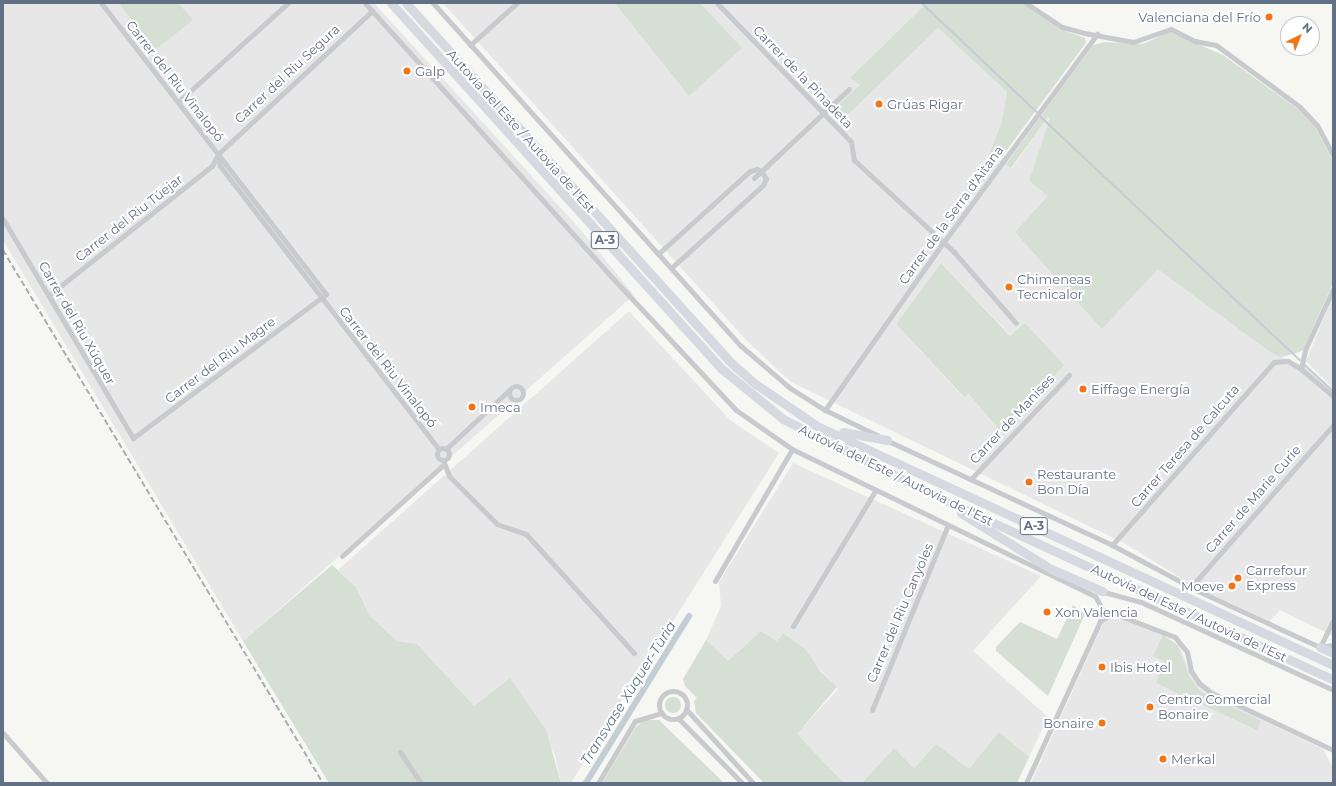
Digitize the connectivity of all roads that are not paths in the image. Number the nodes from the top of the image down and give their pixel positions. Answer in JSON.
{"nodes":[{"id":1,"x":101,"y":3,"type":"edge"},
{"id":2,"x":288,"y":3,"type":"edge"},
{"id":3,"x":365,"y":3,"type":"edge"},
{"id":4,"x":391,"y":3,"type":"edge"},
{"id":5,"x":406,"y":3,"type":"edge"},
{"id":6,"x":432,"y":3,"type":"edge"},
{"id":7,"x":517,"y":3,"type":"edge"},
{"id":8,"x":717,"y":3,"type":"edge"},
{"id":9,"x":1026,"y":3,"type":"edge"},
{"id":10,"x":372,"y":11,"type":"junction"},
{"id":11,"x":1097,"y":34,"type":"junction"},
{"id":12,"x":470,"y":45,"type":"junction"},
{"id":13,"x":849,"y":89,"type":"dead end"},
{"id":14,"x":178,"y":102,"type":"junction"},
{"id":15,"x":823,"y":115,"type":"junction"},
{"id":16,"x":218,"y":154,"type":"junction"},
{"id":17,"x":1333,"y":155,"type":"edge"},
{"id":18,"x":762,"y":172,"type":"junction"},
{"id":19,"x":754,"y":178,"type":"dead end"},
{"id":20,"x":3,"y":219,"type":"edge"},
{"id":21,"x":943,"y":243,"type":"junction"},
{"id":22,"x":658,"y":254,"type":"junction"},
{"id":23,"x":671,"y":268,"type":"junction"},
{"id":24,"x":1333,"y":289,"type":"edge"},
{"id":25,"x":49,"y":295,"type":"junction"},
{"id":26,"x":320,"y":299,"type":"junction"},
{"id":27,"x":1016,"y":323,"type":"dead end"},
{"id":28,"x":1301,"y":369,"type":"junction"},
{"id":29,"x":1069,"y":374,"type":"dead end"},
{"id":30,"x":509,"y":390,"type":"junction"},
{"id":31,"x":1333,"y":396,"type":"edge"},
{"id":32,"x":512,"y":399,"type":"junction"},
{"id":33,"x":496,"y":403,"type":"junction"},
{"id":34,"x":789,"y":408,"type":"junction"},
{"id":35,"x":826,"y":410,"type":"junction"},
{"id":36,"x":1333,"y":425,"type":"edge"},
{"id":37,"x":133,"y":438,"type":"joint"},
{"id":38,"x":887,"y":440,"type":"junction"},
{"id":39,"x":439,"y":449,"type":"junction"},
{"id":40,"x":446,"y":449,"type":"junction"},
{"id":41,"x":792,"y":449,"type":"junction"},
{"id":42,"x":443,"y":462,"type":"junction"},
{"id":43,"x":971,"y":479,"type":"junction"},
{"id":44,"x":876,"y":490,"type":"junction"},
{"id":45,"x":942,"y":499,"type":"junction"},
{"id":46,"x":948,"y":525,"type":"junction"},
{"id":47,"x":1112,"y":545,"type":"junction"},
{"id":48,"x":342,"y":556,"type":"dead end"},
{"id":49,"x":715,"y":581,"type":"dead end"},
{"id":50,"x":1072,"y":584,"type":"junction"},
{"id":51,"x":1190,"y":588,"type":"junction"},
{"id":52,"x":1102,"y":591,"type":"junction"},
{"id":53,"x":1333,"y":620,"type":"edge"},
{"id":54,"x":1100,"y":621,"type":"junction"},
{"id":55,"x":793,"y":626,"type":"dead end"},
{"id":56,"x":1333,"y":645,"type":"edge"},
{"id":57,"x":1320,"y":647,"type":"junction"},
{"id":58,"x":634,"y":653,"type":"dead end"},
{"id":59,"x":1333,"y":653,"type":"edge"},
{"id":60,"x":1315,"y":656,"type":"junction"},
{"id":61,"x":1333,"y":662,"type":"edge"},
{"id":62,"x":1333,"y":665,"type":"edge"},
{"id":63,"x":1333,"y":680,"type":"edge"},
{"id":64,"x":1333,"y":690,"type":"edge"},
{"id":65,"x":686,"y":709,"type":"junction"},
{"id":66,"x":872,"y":710,"type":"dead end"},
{"id":67,"x":662,"y":713,"type":"junction"},
{"id":68,"x":678,"y":718,"type":"junction"},
{"id":69,"x":3,"y":733,"type":"edge"},
{"id":70,"x":1333,"y":750,"type":"edge"},
{"id":71,"x":400,"y":752,"type":"dead end"},
{"id":72,"x":47,"y":783,"type":"edge"},
{"id":73,"x":421,"y":783,"type":"edge"},
{"id":74,"x":598,"y":783,"type":"edge"},
{"id":75,"x":742,"y":783,"type":"edge"},
{"id":76,"x":753,"y":783,"type":"edge"},
{"id":77,"x":1026,"y":783,"type":"edge"}],
"edges":[{"from":1,"to":14,"type":"street","name":"Carrer del Riu Vinalopó"},
{"from":2,"to":14,"type":"street"},
{"from":3,"to":10,"type":"street"},
{"from":4,"to":45,"type":"highway","name":"Autovía del Este / Autovia de l'Est","number":"A-3"},
{"from":5,"to":34,"type":"highway","name":"Autovía del Este / Autovia de l'Est","number":"A-3"},
{"from":6,"to":12,"type":"street"},
{"from":7,"to":12,"type":"street"},
{"from":8,"to":15,"type":"street","name":"Carrer de la Pinadeta"},
{"from":9,"to":11,"type":"street"},
{"from":10,"to":16,"type":"street","name":"Carrer del Riu Segura"},
{"from":10,"to":41,"type":"street"},
{"from":11,"to":17,"type":"street"},
{"from":11,"to":21,"type":"street","name":"Carrer de la Serra d'Aitana"},
{"from":12,"to":22,"type":"street"},
{"from":13,"to":15,"type":"street"},
{"from":14,"to":16,"type":"street","name":"Carrer del Riu Vinalopó"},
{"from":15,"to":18,"type":"street"},
{"from":15,"to":21,"type":"street","name":"Carrer de la Pinadeta"},
{"from":16,"to":25,"type":"street","name":"Carrer del Riu Túejar"},
{"from":16,"to":26,"type":"street","name":"Carrer del Riu Vinalopó"},
{"from":16,"to":26,"type":"street","name":"Carrer del Riu Vinalopó"},
{"from":18,"to":19,"type":"street"},
{"from":18,"to":22,"type":"street"},
{"from":18,"to":23,"type":"street"},
{"from":20,"to":25,"type":"street","name":"Carrer del Riu Xúquer"},
{"from":21,"to":27,"type":"street","name":"Carrer de la Pinadeta"},
{"from":21,"to":35,"type":"street","name":"Carrer de la Serra d'Aitana"},
{"from":22,"to":23,"type":"street"},
{"from":23,"to":35,"type":"street"},
{"from":24,"to":28,"type":"street"},
{"from":25,"to":37,"type":"street","name":"Carrer del Riu Xúquer"},
{"from":26,"to":37,"type":"street","name":"Carrer del Riu Magre"},
{"from":26,"to":39,"type":"street","name":"Carrer del Riu Vinalopó"},
{"from":28,"to":31,"type":"street"},
{"from":28,"to":47,"type":"street","name":"Carrer Teresa de Calcuta"},
{"from":29,"to":43,"type":"street","name":"Carrer de Manises"},
{"from":30,"to":32,"type":"street"},
{"from":30,"to":32,"type":"street"},
{"from":30,"to":33,"type":"street"},
{"from":32,"to":33,"type":"street"},
{"from":33,"to":40,"type":"street"},
{"from":34,"to":38,"type":"highway"},
{"from":34,"to":60,"type":"highway","name":"Autovía del Este / Autovia de l'Est","number":"A-3"},
{"from":35,"to":38,"type":"street"},
{"from":36,"to":51,"type":"street","name":"Carrer de Marie Curie"},
{"from":38,"to":43,"type":"street"},
{"from":39,"to":40,"type":"street"},
{"from":39,"to":42,"type":"street","name":"Carrer del Riu Vinalopó"},
{"from":40,"to":42,"type":"street"},
{"from":41,"to":44,"type":"street"},
{"from":41,"to":49,"type":"street"},
{"from":42,"to":48,"type":"street"},
{"from":42,"to":58,"type":"street"},
{"from":43,"to":47,"type":"street"},
{"from":44,"to":46,"type":"street"},
{"from":44,"to":55,"type":"street"},
{"from":45,"to":52,"type":"highway"},
{"from":45,"to":63,"type":"highway","name":"Autovía del Este / Autovia de l'Est","number":"A-3"},
{"from":46,"to":50,"type":"street"},
{"from":46,"to":66,"type":"street","name":"Carrer del Riu Canyoles"},
{"from":47,"to":51,"type":"street"},
{"from":50,"to":52,"type":"street"},
{"from":50,"to":54,"type":"street"},
{"from":51,"to":57,"type":"street"},
{"from":52,"to":64,"type":"street"},
{"from":53,"to":57,"type":"street"},
{"from":54,"to":70,"type":"street"},
{"from":54,"to":77,"type":"street"},
{"from":56,"to":57,"type":"street"},
{"from":57,"to":59,"type":"highway"},
{"from":60,"to":61,"type":"highway"},
{"from":60,"to":62,"type":"highway","name":"Autovía del Este / Autovia de l'Est","number":"A-3"},
{"from":65,"to":67,"type":"street"},
{"from":65,"to":68,"type":"street"},
{"from":65,"to":76,"type":"street"},
{"from":67,"to":68,"type":"street"},
{"from":67,"to":74,"type":"street"},
{"from":68,"to":75,"type":"street"},
{"from":69,"to":72,"type":"street"},
{"from":71,"to":73,"type":"street"}]}
